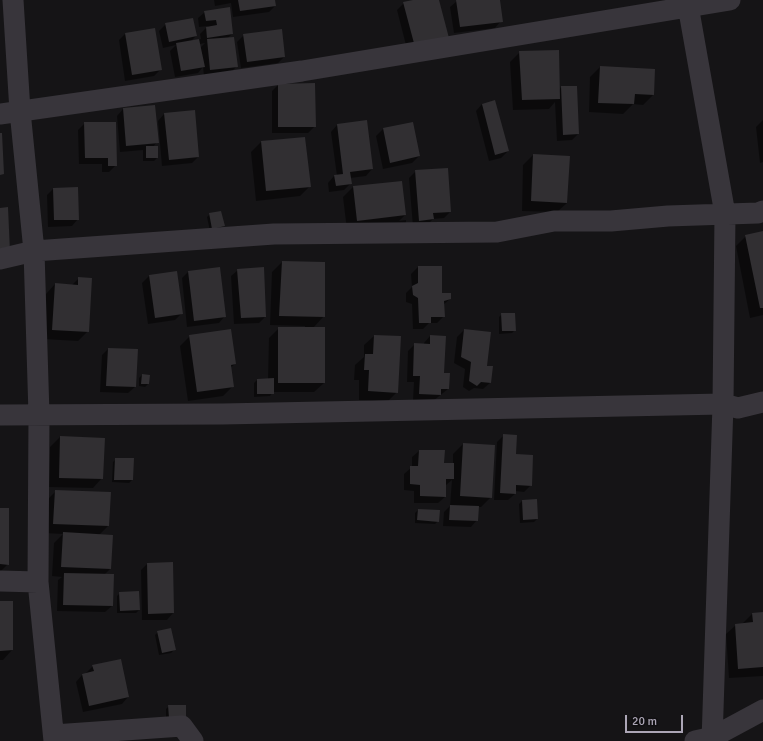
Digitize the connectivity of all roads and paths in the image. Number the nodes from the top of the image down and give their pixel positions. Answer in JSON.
{"nodes":[{"id":1,"x":13,"y":0,"type":"edge"},
{"id":2,"x":730,"y":0,"type":"edge"},
{"id":3,"x":688,"y":4,"type":"edge"},
{"id":4,"x":10,"y":112,"type":"edge"},
{"id":5,"x":763,"y":211,"type":"edge"},
{"id":6,"x":725,"y":214,"type":"junction"},
{"id":7,"x":34,"y":251,"type":"junction"},
{"id":8,"x":0,"y":259,"type":"edge"},
{"id":9,"x":763,"y":402,"type":"edge"},
{"id":10,"x":723,"y":404,"type":"junction"},
{"id":11,"x":0,"y":415,"type":"edge"},
{"id":12,"x":39,"y":415,"type":"junction"},
{"id":13,"x":0,"y":581,"type":"edge"},
{"id":14,"x":38,"y":582,"type":"junction"},
{"id":15,"x":763,"y":710,"type":"edge"},
{"id":16,"x":54,"y":738,"type":"edge"},
{"id":17,"x":707,"y":740,"type":"edge"},
{"id":18,"x":193,"y":741,"type":"edge"}],
"edges":[{"from":1,"to":4,"type":"street"},
{"from":2,"to":3,"type":"street"},
{"from":3,"to":4,"type":"street"},
{"from":3,"to":6,"type":"street"},
{"from":4,"to":7,"type":"street"},
{"from":5,"to":6,"type":"street"},
{"from":6,"to":7,"type":"street"},
{"from":6,"to":10,"type":"street"},
{"from":7,"to":8,"type":"street"},
{"from":7,"to":12,"type":"street"},
{"from":9,"to":10,"type":"street"},
{"from":10,"to":12,"type":"street"},
{"from":10,"to":17,"type":"street"},
{"from":11,"to":12,"type":"street"},
{"from":12,"to":14,"type":"street"},
{"from":13,"to":14,"type":"street"},
{"from":14,"to":16,"type":"street"},
{"from":15,"to":17,"type":"street"},
{"from":16,"to":18,"type":"street"}]}
